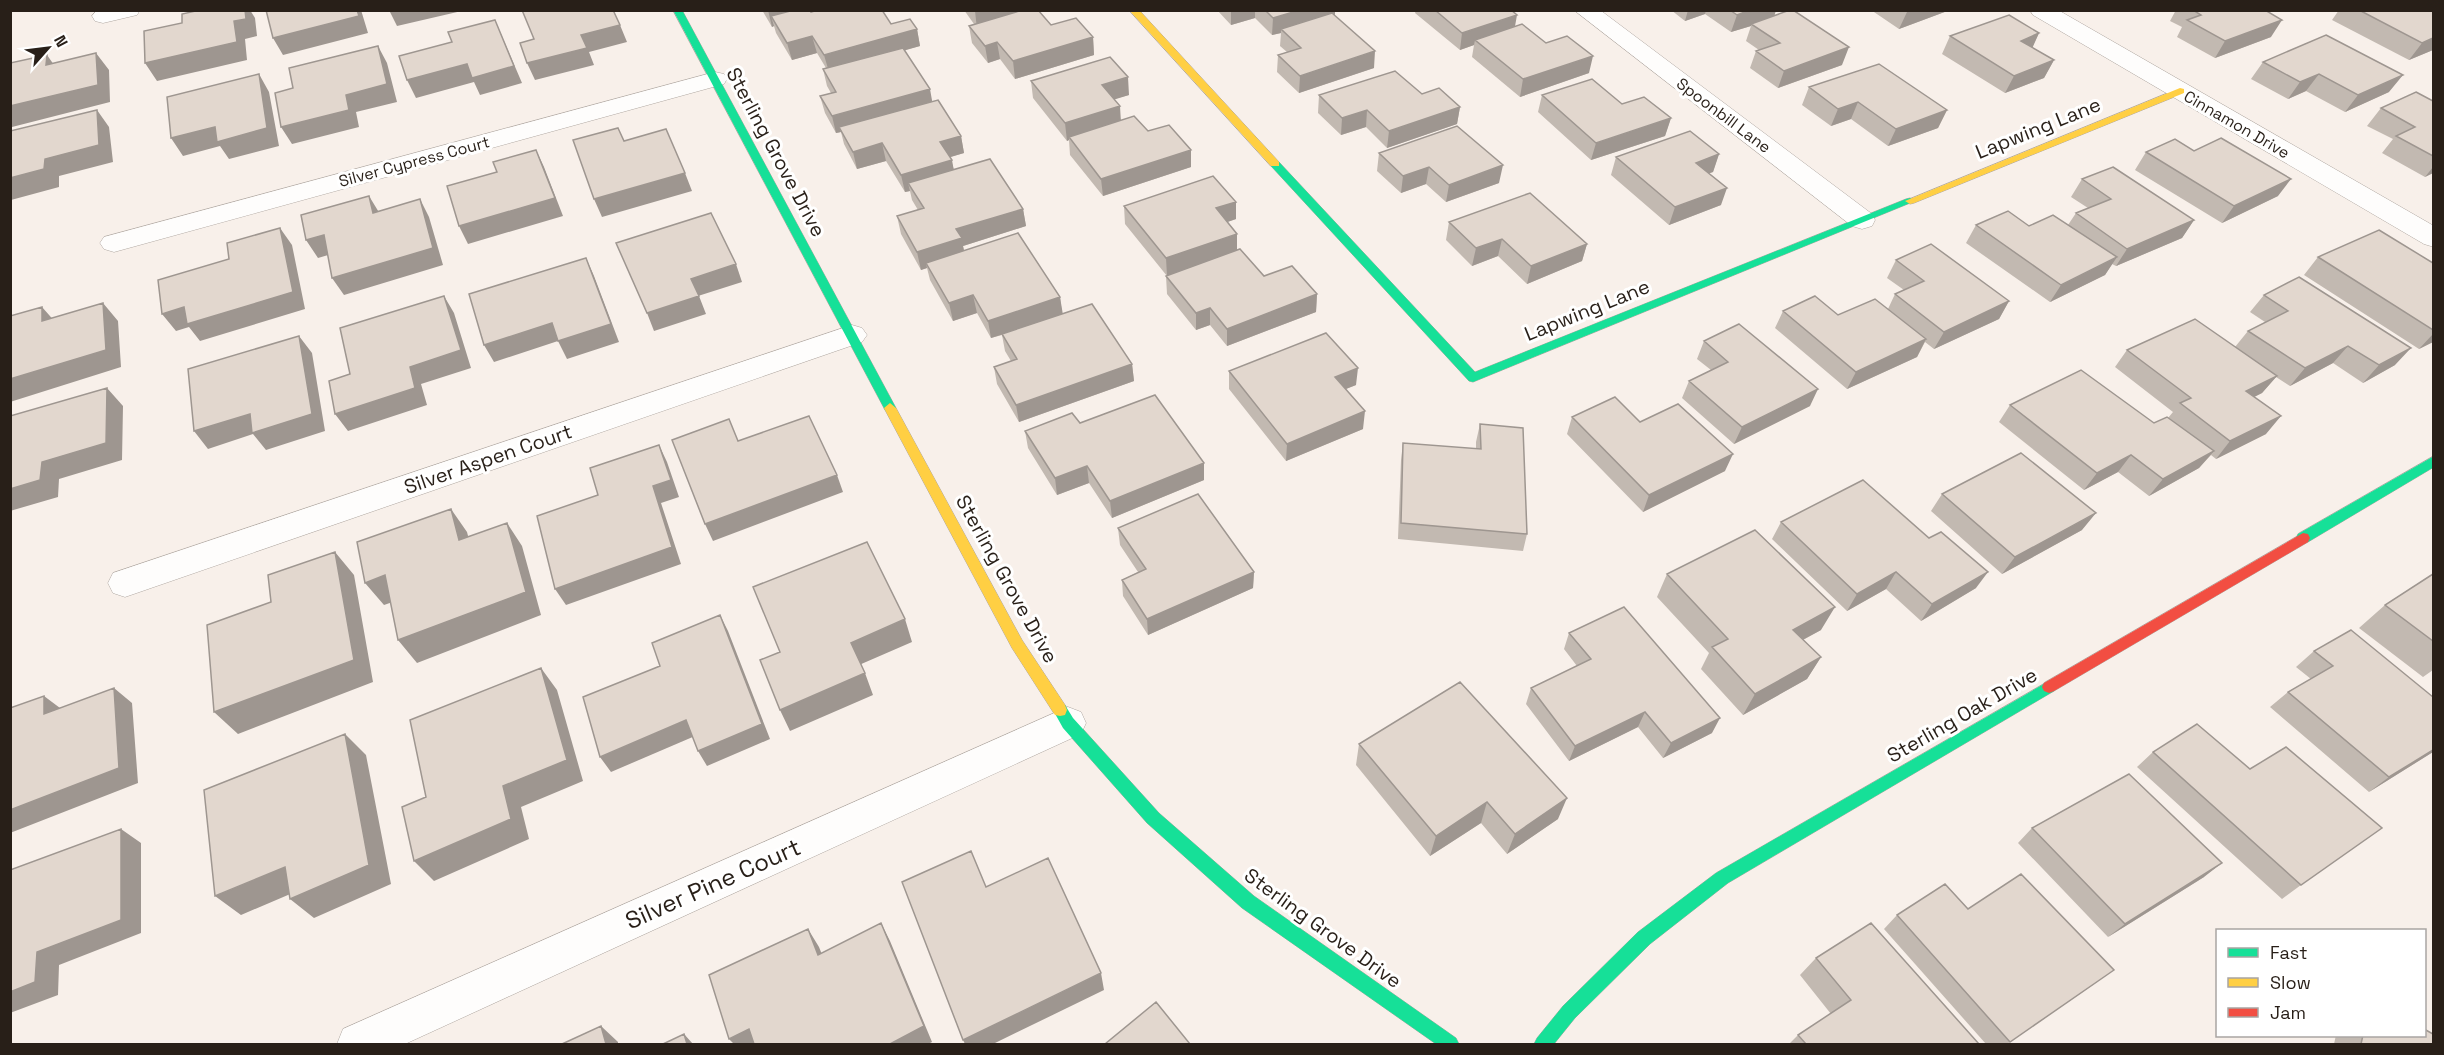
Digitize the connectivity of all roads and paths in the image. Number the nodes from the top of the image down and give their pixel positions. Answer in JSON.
{"nodes":[{"id":1,"x":129,"y":10,"type":"edge"},
{"id":2,"x":677,"y":10,"type":"edge"},
{"id":3,"x":1133,"y":10,"type":"edge"},
{"id":4,"x":1585,"y":10,"type":"edge"},
{"id":5,"x":2041,"y":10,"type":"edge"},
{"id":6,"x":103,"y":16,"type":"dead end"},
{"id":7,"x":715,"y":79,"type":"junction"},
{"id":8,"x":2180,"y":91,"type":"junction"},
{"id":9,"x":1862,"y":220,"type":"junction"},
{"id":10,"x":2433,"y":238,"type":"edge"},
{"id":11,"x":114,"y":243,"type":"dead end"},
{"id":12,"x":852,"y":335,"type":"junction"},
{"id":13,"x":2433,"y":461,"type":"edge"},
{"id":14,"x":125,"y":583,"type":"dead end"},
{"id":15,"x":1068,"y":723,"type":"junction"},
{"id":16,"x":358,"y":1044,"type":"edge"},
{"id":17,"x":1450,"y":1044,"type":"edge"},
{"id":18,"x":1543,"y":1044,"type":"edge"}],
"edges":[{"from":1,"to":6,"type":"street"},
{"from":2,"to":7,"type":"street","name":"Sterling Grove Drive"},
{"from":3,"to":9,"type":"street","name":"Lapwing Lane"},
{"from":4,"to":9,"type":"street","name":"Spoonbill Lane"},
{"from":5,"to":8,"type":"street","name":"Cinnamon Drive"},
{"from":7,"to":11,"type":"street","name":"Silver Cypress Court"},
{"from":7,"to":12,"type":"street","name":"Sterling Grove Drive"},
{"from":8,"to":9,"type":"street","name":"Lapwing Lane"},
{"from":8,"to":10,"type":"street","name":"Cinnamon Drive"},
{"from":12,"to":14,"type":"street","name":"Silver Aspen Court"},
{"from":12,"to":15,"type":"street","name":"Sterling Grove Drive"},
{"from":13,"to":18,"type":"street","name":"Sterling Oak Drive"},
{"from":15,"to":16,"type":"street","name":"Silver Pine Court"},
{"from":15,"to":17,"type":"street","name":"Sterling Grove Drive"}]}
